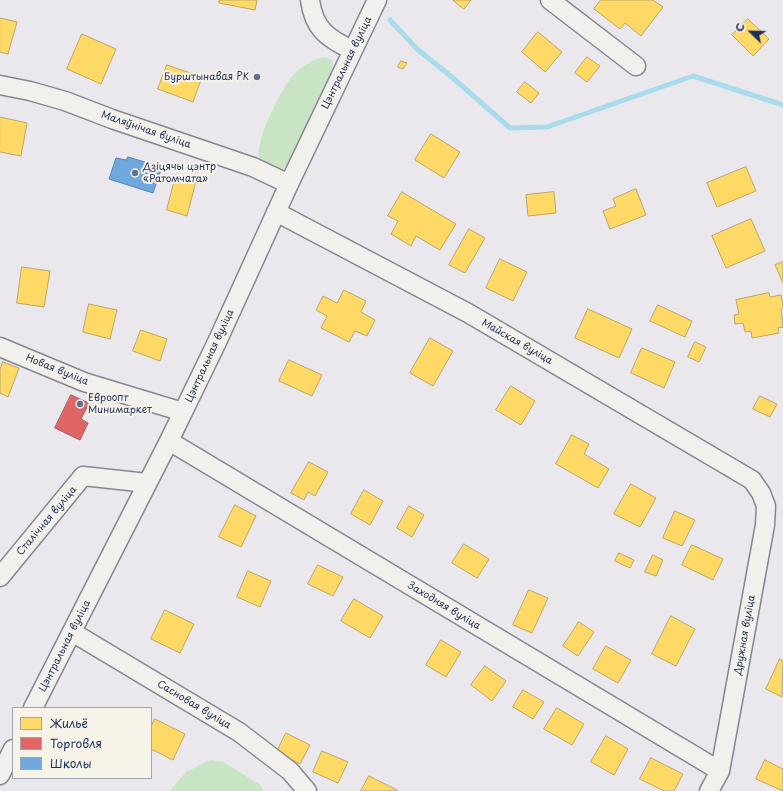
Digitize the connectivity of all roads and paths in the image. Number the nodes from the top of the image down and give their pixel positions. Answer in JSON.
{"nodes":[{"id":1,"x":310,"y":0,"type":"edge"},
{"id":2,"x":377,"y":0,"type":"edge"},
{"id":3,"x":550,"y":0,"type":"edge"},
{"id":4,"x":352,"y":50,"type":"junction"},
{"id":5,"x":636,"y":66,"type":"dead end"},
{"id":6,"x":0,"y":85,"type":"edge"},
{"id":7,"x":289,"y":184,"type":"junction"},
{"id":8,"x":276,"y":212,"type":"junction"},
{"id":9,"x":0,"y":347,"type":"edge"},
{"id":10,"x":183,"y":412,"type":"junction"},
{"id":11,"x":169,"y":441,"type":"junction"},
{"id":12,"x":752,"y":480,"type":"joint"},
{"id":13,"x":147,"y":483,"type":"junction"},
{"id":14,"x":0,"y":577,"type":"edge"},
{"id":15,"x":72,"y":632,"type":"junction"},
{"id":16,"x":34,"y":707,"type":"edge"},
{"id":17,"x":12,"y":751,"type":"edge"},
{"id":18,"x":720,"y":771,"type":"junction"},
{"id":19,"x":0,"y":775,"type":"edge"},
{"id":20,"x":307,"y":791,"type":"edge"},
{"id":21,"x":709,"y":791,"type":"edge"}],
"edges":[{"from":1,"to":4,"type":"street"},
{"from":2,"to":4,"type":"street","name":"Цэнтральная вуліца"},
{"from":3,"to":5,"type":"street"},
{"from":4,"to":7,"type":"street","name":"Цэнтральная вуліца"},
{"from":6,"to":7,"type":"street","name":"Маляўнічая вуліца"},
{"from":7,"to":8,"type":"street","name":"Цэнтральная вуліца"},
{"from":8,"to":10,"type":"street","name":"Цэнтральная вуліца"},
{"from":8,"to":12,"type":"street","name":"Майская вуліца"},
{"from":9,"to":10,"type":"street","name":"Новая вуліца"},
{"from":10,"to":11,"type":"street","name":"Цэнтральная вуліца"},
{"from":11,"to":13,"type":"street","name":"Цэнтральная вуліца"},
{"from":11,"to":18,"type":"street","name":"Заходняя вуліца"},
{"from":12,"to":18,"type":"street","name":"Дружная вуліца"},
{"from":13,"to":14,"type":"street","name":"Сталічная вуліца"},
{"from":13,"to":15,"type":"street","name":"Цэнтральная вуліца"},
{"from":15,"to":16,"type":"street","name":"Цэнтральная вуліца"},
{"from":15,"to":20,"type":"street","name":"Сасновая вуліца"},
{"from":17,"to":19,"type":"street"},
{"from":18,"to":21,"type":"street","name":"Дружная вуліца"}]}
